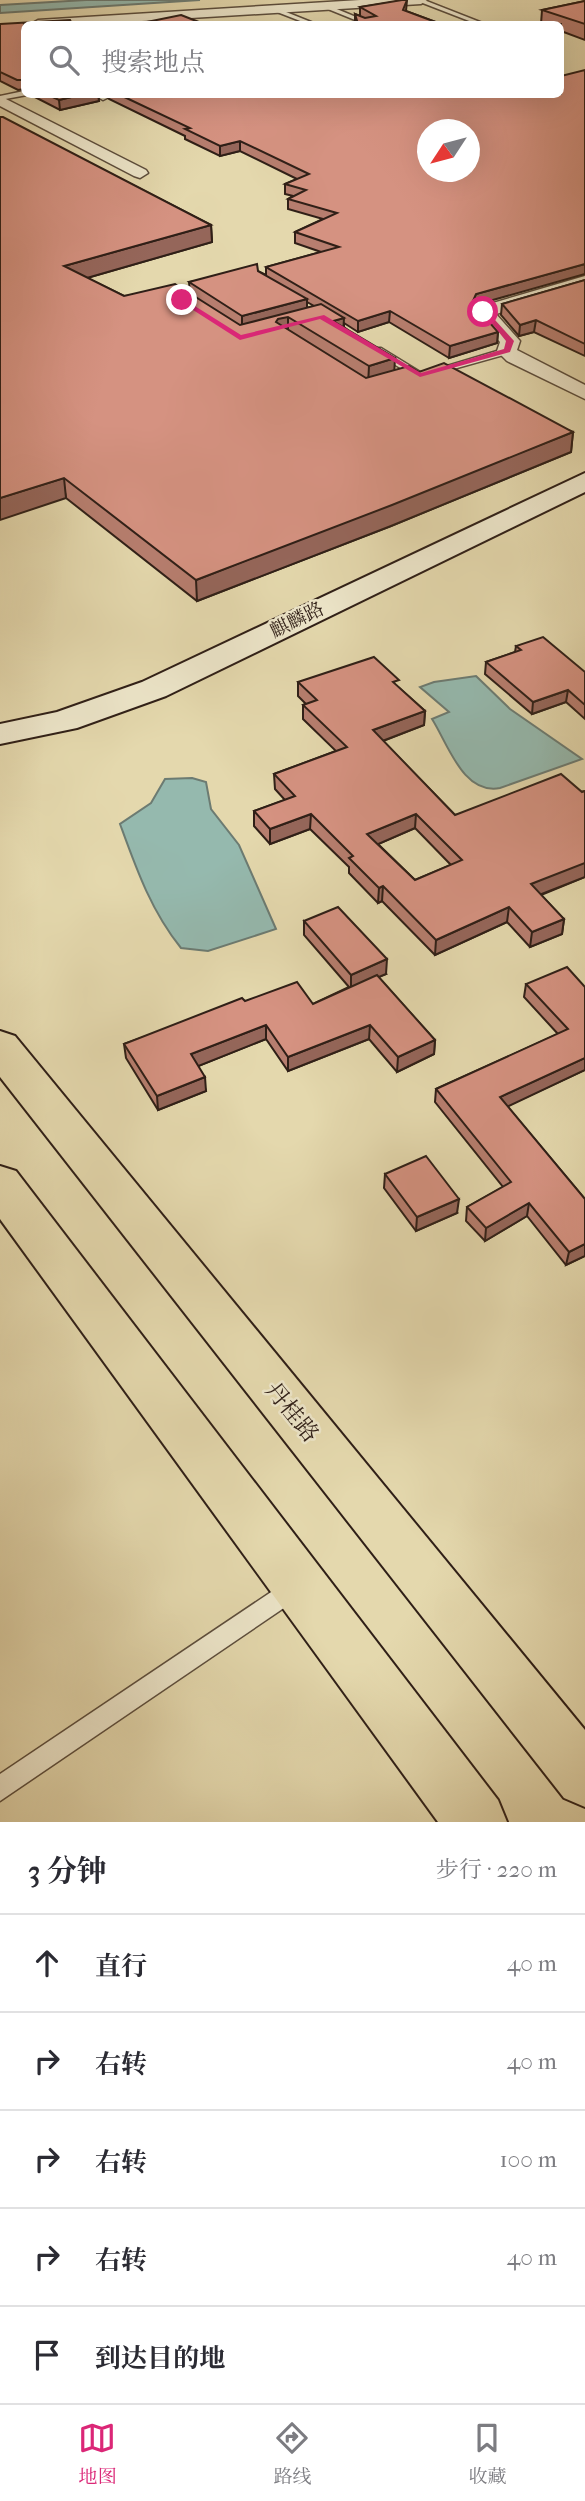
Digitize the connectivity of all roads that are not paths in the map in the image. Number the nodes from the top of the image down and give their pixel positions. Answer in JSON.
{"nodes":[{"id":1,"x":420,"y":0,"type":"edge"},
{"id":2,"x":325,"y":6,"type":"junction"},
{"id":3,"x":274,"y":9,"type":"junction"},
{"id":4,"x":85,"y":21,"type":"edge"},
{"id":5,"x":305,"y":21,"type":"edge"},
{"id":6,"x":362,"y":21,"type":"edge"},
{"id":7,"x":474,"y":21,"type":"edge"},
{"id":8,"x":21,"y":94,"type":"edge"},
{"id":9,"x":0,"y":99,"type":"edge"},
{"id":10,"x":140,"y":173,"type":"dead end"},
{"id":11,"x":585,"y":282,"type":"edge"},
{"id":12,"x":365,"y":343,"type":"edge"},
{"id":13,"x":507,"y":351,"type":"junction"},
{"id":14,"x":585,"y":393,"type":"edge"},
{"id":15,"x":585,"y":481,"type":"edge"},
{"id":16,"x":0,"y":734,"type":"edge"},
{"id":17,"x":0,"y":1047,"type":"edge"},
{"id":18,"x":0,"y":1184,"type":"edge"},
{"id":19,"x":299,"y":1584,"type":"junction"},
{"id":20,"x":585,"y":1777,"type":"edge"},
{"id":21,"x":0,"y":1789,"type":"edge"},
{"id":22,"x":477,"y":1822,"type":"edge"}],
"edges":[{"from":1,"to":2,"type":"street"},
{"from":1,"to":7,"type":"lane"},
{"from":2,"to":3,"type":"street"},
{"from":2,"to":6,"type":"lane"},
{"from":3,"to":4,"type":"street"},
{"from":3,"to":5,"type":"lane"},
{"from":8,"to":9,"type":"lane"},
{"from":9,"to":10,"type":"street"},
{"from":11,"to":13,"type":"street"},
{"from":12,"to":13,"type":"lane"},
{"from":13,"to":14,"type":"street"},
{"from":15,"to":16,"type":"street","name":"麒麟路"},
{"from":17,"to":20,"type":"main road","name":"丹桂路"},
{"from":18,"to":19,"type":"main road"},
{"from":19,"to":21,"type":"lane"},
{"from":19,"to":22,"type":"main road"}]}
